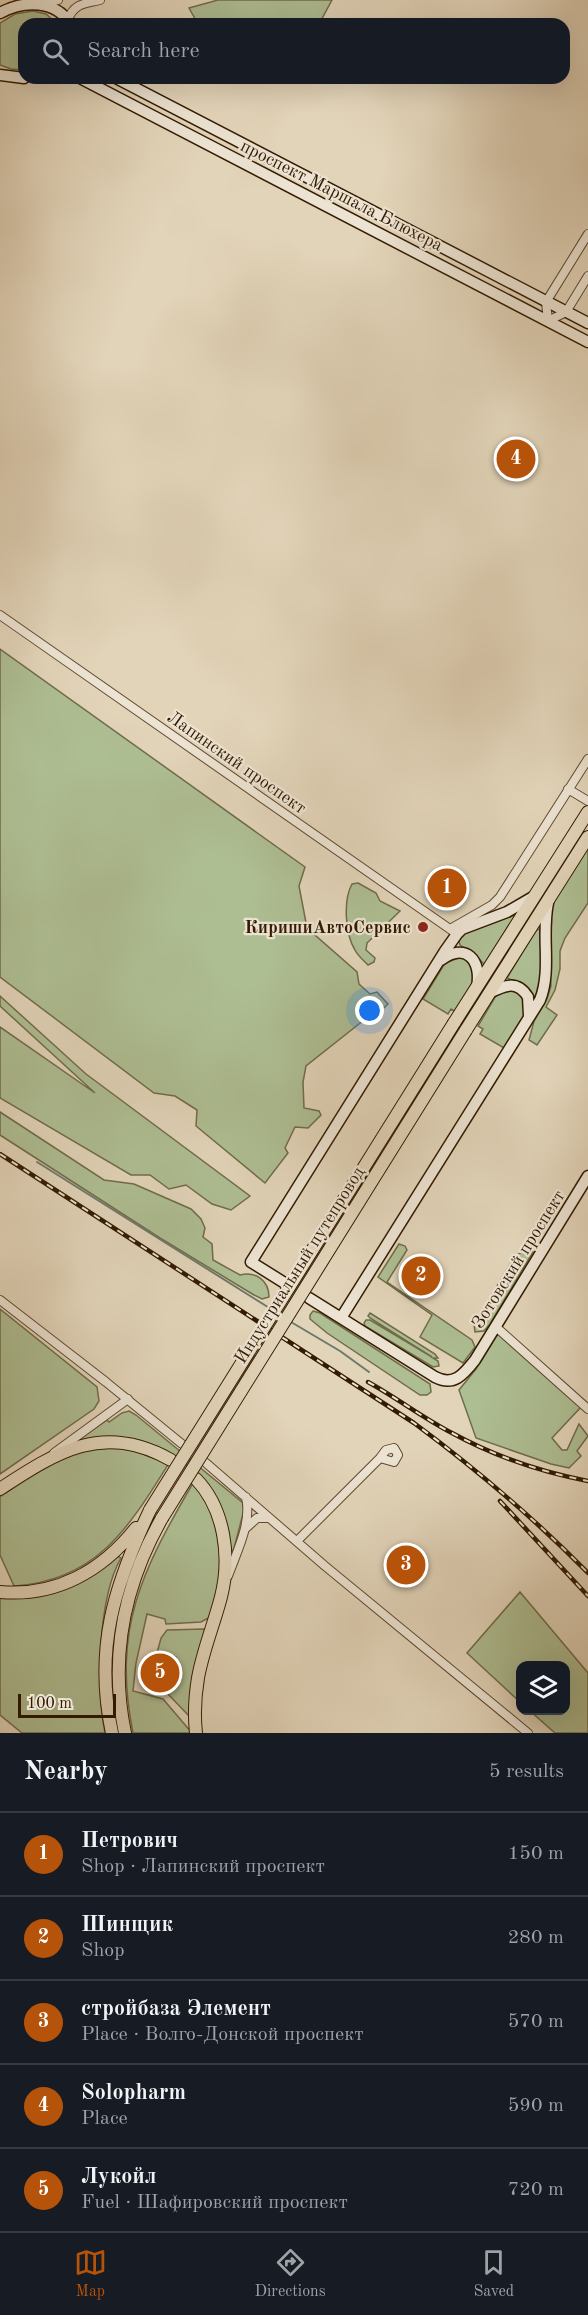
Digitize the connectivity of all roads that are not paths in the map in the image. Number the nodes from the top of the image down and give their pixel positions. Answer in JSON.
{"nodes":[{"id":1,"x":58,"y":0,"type":"edge"},
{"id":2,"x":100,"y":0,"type":"edge"},
{"id":3,"x":18,"y":2,"type":"edge"},
{"id":4,"x":46,"y":3,"type":"junction"},
{"id":5,"x":0,"y":13,"type":"edge"},
{"id":6,"x":66,"y":18,"type":"edge"},
{"id":7,"x":70,"y":18,"type":"edge"},
{"id":8,"x":0,"y":75,"type":"edge"},
{"id":9,"x":18,"y":77,"type":"edge"},
{"id":10,"x":92,"y":84,"type":"edge"},
{"id":11,"x":128,"y":84,"type":"edge"},
{"id":12,"x":588,"y":234,"type":"edge"},
{"id":13,"x":588,"y":276,"type":"edge"},
{"id":14,"x":546,"y":302,"type":"junction"},
{"id":15,"x":566,"y":312,"type":"junction"},
{"id":16,"x":548,"y":321,"type":"junction"},
{"id":17,"x":588,"y":323,"type":"edge"},
{"id":18,"x":588,"y":342,"type":"edge"},
{"id":19,"x":0,"y":615,"type":"edge"},
{"id":20,"x":588,"y":759,"type":"edge"},
{"id":21,"x":568,"y":789,"type":"junction"},
{"id":22,"x":588,"y":801,"type":"edge"},
{"id":23,"x":588,"y":812,"type":"edge"},
{"id":24,"x":588,"y":837,"type":"edge"},
{"id":25,"x":538,"y":893,"type":"junction"},
{"id":26,"x":549,"y":900,"type":"junction"},
{"id":27,"x":454,"y":931,"type":"junction"},
{"id":28,"x":438,"y":962,"type":"junction"},
{"id":29,"x":477,"y":987,"type":"junction"},
{"id":30,"x":489,"y":993,"type":"junction"},
{"id":31,"x":528,"y":1021,"type":"junction"},
{"id":32,"x":588,"y":1176,"type":"edge"},
{"id":33,"x":283,"y":1282,"type":"dead end"},
{"id":34,"x":309,"y":1298,"type":"dead end"},
{"id":35,"x":0,"y":1300,"type":"edge"},
{"id":36,"x":340,"y":1318,"type":"junction"},
{"id":37,"x":496,"y":1327,"type":"junction"},
{"id":38,"x":128,"y":1399,"type":"junction"},
{"id":39,"x":588,"y":1408,"type":"edge"},
{"id":40,"x":182,"y":1444,"type":"dead end"},
{"id":41,"x":380,"y":1458,"type":"dead end"},
{"id":42,"x":171,"y":1460,"type":"dead end"},
{"id":43,"x":41,"y":1462,"type":"junction"},
{"id":44,"x":206,"y":1463,"type":"dead end"},
{"id":45,"x":196,"y":1479,"type":"dead end"},
{"id":46,"x":0,"y":1489,"type":"edge"},
{"id":47,"x":246,"y":1497,"type":"junction"},
{"id":48,"x":150,"y":1510,"type":"junction"},
{"id":49,"x":270,"y":1518,"type":"junction"},
{"id":50,"x":245,"y":1529,"type":"junction"},
{"id":51,"x":297,"y":1541,"type":"junction"},
{"id":52,"x":0,"y":1592,"type":"edge"},
{"id":53,"x":222,"y":1595,"type":"junction"},
{"id":54,"x":112,"y":1733,"type":"edge"},
{"id":55,"x":125,"y":1733,"type":"edge"},
{"id":56,"x":196,"y":1733,"type":"edge"},
{"id":57,"x":528,"y":1733,"type":"edge"}],
"edges":[{"from":1,"to":4,"type":"street"},
{"from":2,"to":7,"type":"street"},
{"from":3,"to":4,"type":"street"},
{"from":3,"to":5,"type":"street"},
{"from":4,"to":6,"type":"street"},
{"from":8,"to":9,"type":"street"},
{"from":10,"to":16,"type":"street","name":"проспект Маршала Блюхера"},
{"from":11,"to":14,"type":"street","name":"проспект Маршала Блюхера"},
{"from":12,"to":14,"type":"street"},
{"from":13,"to":15,"type":"street"},
{"from":14,"to":15,"type":"street","name":"проспект Маршала Блюхера"},
{"from":14,"to":16,"type":"street"},
{"from":15,"to":16,"type":"street"},
{"from":15,"to":17,"type":"street","name":"проспект Маршала Блюхера"},
{"from":16,"to":18,"type":"street","name":"проспект Маршала Блюхера"},
{"from":19,"to":27,"type":"street","name":"Лапинский проспект"},
{"from":20,"to":21,"type":"street"},
{"from":21,"to":22,"type":"street"},
{"from":21,"to":27,"type":"street"},
{"from":23,"to":25,"type":"main road","name":"Индустриальный путепровод"},
{"from":24,"to":26,"type":"main road","name":"Индустриальный путепровод"},
{"from":25,"to":27,"type":"street"},
{"from":25,"to":29,"type":"main road","name":"Индустриальный путепровод"},
{"from":26,"to":30,"type":"main road","name":"Индустриальный путепровод"},
{"from":26,"to":31,"type":"street"},
{"from":27,"to":28,"type":"street"},
{"from":28,"to":29,"type":"street"},
{"from":28,"to":33,"type":"street"},
{"from":29,"to":48,"type":"main road","name":"Индустриальный путепровод","bridge":true},
{"from":30,"to":31,"type":"street"},
{"from":30,"to":55,"type":"main road","name":"Индустриальный путепровод","bridge":true},
{"from":31,"to":36,"type":"street"},
{"from":32,"to":37,"type":"street","name":"Зотовский проспект"},
{"from":34,"to":36,"type":"street","name":"Зотовский проспект"},
{"from":35,"to":38,"type":"street"},
{"from":36,"to":37,"type":"street","name":"Зотовский проспект"},
{"from":37,"to":39,"type":"street"},
{"from":38,"to":40,"type":"street"},
{"from":38,"to":43,"type":"street"},
{"from":41,"to":51,"type":"street"},
{"from":42,"to":43,"type":"main road"},
{"from":43,"to":46,"type":"main road"},
{"from":44,"to":47,"type":"street"},
{"from":45,"to":53,"type":"main road"},
{"from":47,"to":49,"type":"street"},
{"from":47,"to":50,"type":"street"},
{"from":48,"to":52,"type":"main road"},
{"from":48,"to":54,"type":"main road"},
{"from":49,"to":50,"type":"street"},
{"from":49,"to":51,"type":"street"},
{"from":50,"to":53,"type":"street"},
{"from":51,"to":57,"type":"street"},
{"from":53,"to":56,"type":"main road"}]}
